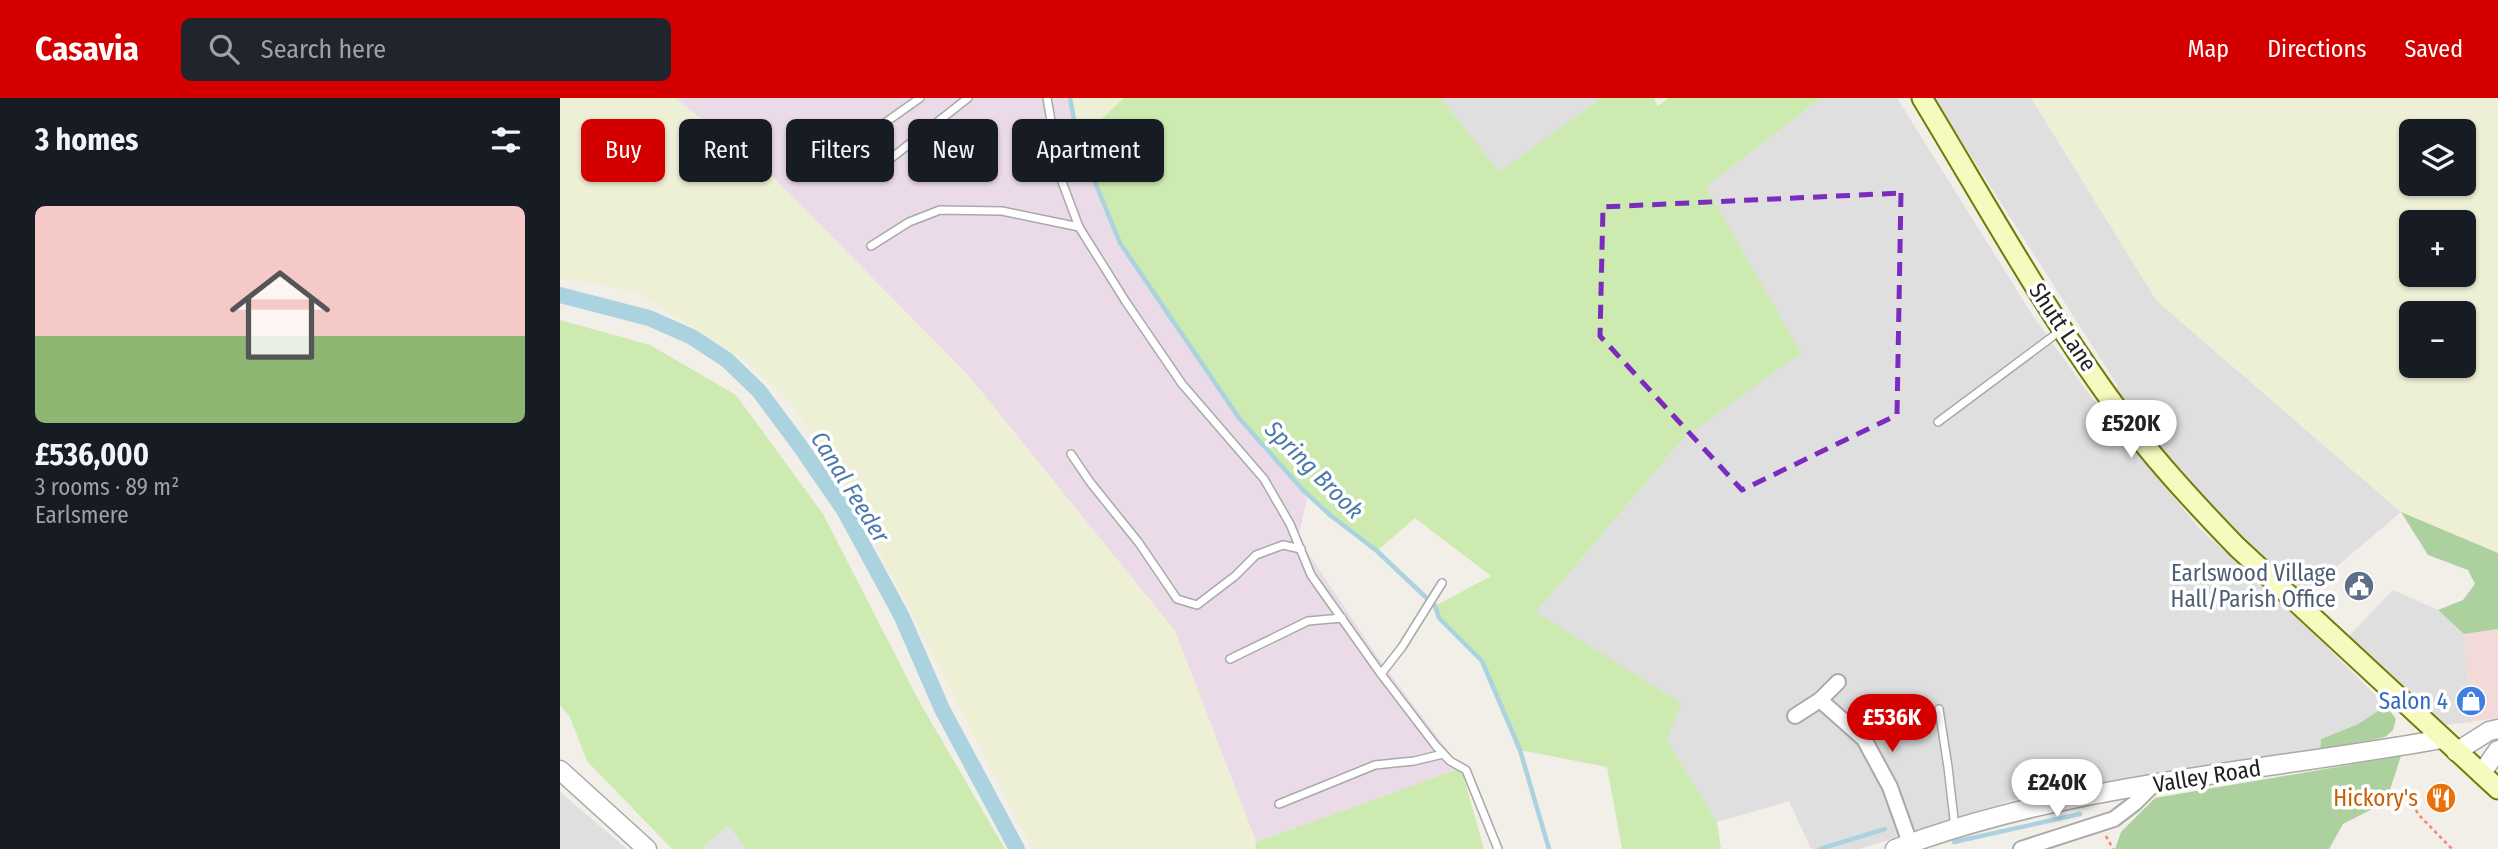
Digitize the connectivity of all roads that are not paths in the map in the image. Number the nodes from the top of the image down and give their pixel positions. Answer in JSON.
{"nodes":[{"id":1,"x":920,"y":98,"type":"edge"},
{"id":2,"x":968,"y":98,"type":"edge"},
{"id":3,"x":1047,"y":98,"type":"edge"},
{"id":4,"x":1922,"y":98,"type":"edge"},
{"id":5,"x":890,"y":119,"type":"edge"},
{"id":6,"x":894,"y":155,"type":"edge"},
{"id":7,"x":1079,"y":227,"type":"junction"},
{"id":8,"x":871,"y":246,"type":"dead end"},
{"id":9,"x":2063,"y":328,"type":"junction"},
{"id":10,"x":1938,"y":422,"type":"dead end"},
{"id":11,"x":1072,"y":454,"type":"dead end"},
{"id":12,"x":1301,"y":550,"type":"junction"},
{"id":13,"x":1443,"y":583,"type":"dead end"},
{"id":14,"x":1342,"y":618,"type":"junction"},
{"id":15,"x":1230,"y":659,"type":"dead end"},
{"id":16,"x":1381,"y":674,"type":"junction"},
{"id":17,"x":1838,"y":682,"type":"dead end"},
{"id":18,"x":1820,"y":700,"type":"junction"},
{"id":19,"x":1939,"y":709,"type":"dead end"},
{"id":20,"x":1796,"y":716,"type":"dead end"},
{"id":21,"x":2498,"y":729,"type":"edge"},
{"id":22,"x":2449,"y":746,"type":"junction"},
{"id":23,"x":2498,"y":750,"type":"edge"},
{"id":24,"x":1443,"y":754,"type":"junction"},
{"id":25,"x":560,"y":770,"type":"edge"},
{"id":26,"x":2481,"y":774,"type":"junction"},
{"id":27,"x":2153,"y":785,"type":"junction"},
{"id":28,"x":2498,"y":789,"type":"edge"},
{"id":29,"x":1279,"y":804,"type":"dead end"},
{"id":30,"x":1955,"y":829,"type":"junction"},
{"id":31,"x":1903,"y":846,"type":"edge"},
{"id":32,"x":648,"y":849,"type":"edge"},
{"id":33,"x":1498,"y":849,"type":"edge"},
{"id":34,"x":2021,"y":849,"type":"edge"}],
"edges":[{"from":1,"to":5,"type":"lane"},
{"from":2,"to":6,"type":"lane"},
{"from":3,"to":7,"type":"lane"},
{"from":4,"to":9,"type":"main road","name":"Shutt Lane"},
{"from":7,"to":8,"type":"lane"},
{"from":7,"to":12,"type":"lane"},
{"from":9,"to":10,"type":"lane"},
{"from":9,"to":22,"type":"main road","name":"Shutt Lane"},
{"from":11,"to":12,"type":"lane"},
{"from":12,"to":14,"type":"lane"},
{"from":13,"to":16,"type":"lane"},
{"from":14,"to":15,"type":"lane"},
{"from":14,"to":16,"type":"lane"},
{"from":16,"to":24,"type":"lane"},
{"from":17,"to":18,"type":"street"},
{"from":18,"to":20,"type":"street"},
{"from":18,"to":31,"type":"street"},
{"from":19,"to":30,"type":"lane"},
{"from":21,"to":22,"type":"street"},
{"from":22,"to":26,"type":"main road","name":"Shutt Lane"},
{"from":22,"to":27,"type":"street","name":"Valley Road"},
{"from":23,"to":26,"type":"street"},
{"from":24,"to":29,"type":"lane"},
{"from":24,"to":33,"type":"lane"},
{"from":25,"to":32,"type":"street"},
{"from":26,"to":28,"type":"main road","name":"Shutt Lane"},
{"from":27,"to":30,"type":"street","name":"Valley Road"},
{"from":27,"to":34,"type":"street"},
{"from":30,"to":31,"type":"street","name":"Valley Road"}]}
